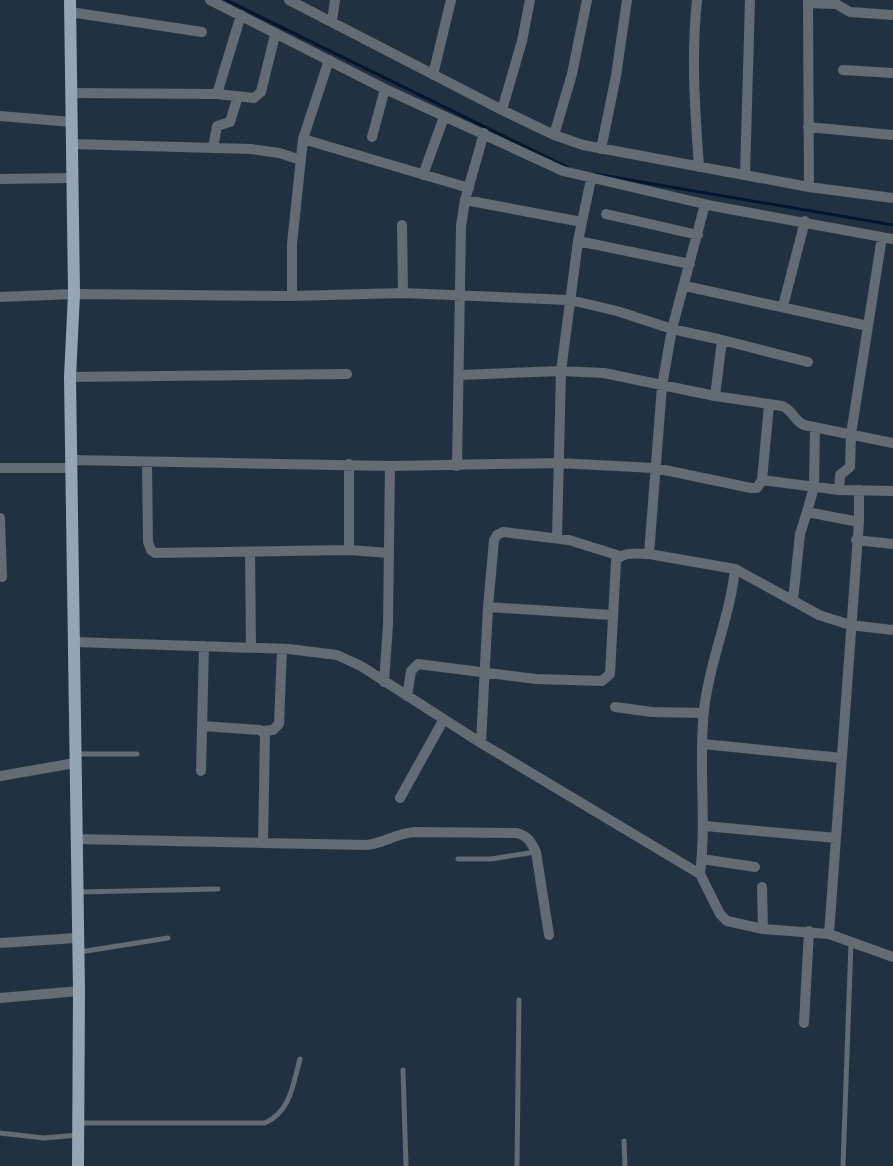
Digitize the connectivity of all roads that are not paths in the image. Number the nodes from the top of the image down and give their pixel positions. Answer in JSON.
{"nodes":[{"id":1,"x":210,"y":0,"type":"edge"},
{"id":2,"x":289,"y":0,"type":"edge"},
{"id":3,"x":335,"y":0,"type":"edge"},
{"id":4,"x":451,"y":0,"type":"edge"},
{"id":5,"x":530,"y":0,"type":"edge"},
{"id":6,"x":587,"y":0,"type":"edge"},
{"id":7,"x":627,"y":0,"type":"edge"},
{"id":8,"x":697,"y":0,"type":"edge"},
{"id":9,"x":750,"y":0,"type":"edge"},
{"id":10,"x":808,"y":2,"type":"edge"},
{"id":11,"x":70,"y":6,"type":"edge"},
{"id":12,"x":241,"y":15,"type":"junction"},
{"id":13,"x":893,"y":15,"type":"edge"},
{"id":14,"x":332,"y":21,"type":"junction"},
{"id":15,"x":202,"y":32,"type":"dead end"},
{"id":16,"x":275,"y":35,"type":"junction"},
{"id":17,"x":329,"y":60,"type":"junction"},
{"id":18,"x":843,"y":70,"type":"dead end"},
{"id":19,"x":893,"y":73,"type":"edge"},
{"id":20,"x":433,"y":75,"type":"junction"},
{"id":21,"x":385,"y":89,"type":"junction"},
{"id":22,"x":71,"y":93,"type":"junction"},
{"id":23,"x":217,"y":94,"type":"junction"},
{"id":24,"x":238,"y":96,"type":"junction"},
{"id":25,"x":502,"y":110,"type":"junction"},
{"id":26,"x":0,"y":116,"type":"edge"},
{"id":27,"x":444,"y":117,"type":"junction"},
{"id":28,"x":70,"y":122,"type":"junction"},
{"id":29,"x":808,"y":127,"type":"junction"},
{"id":30,"x":484,"y":133,"type":"junction"},
{"id":31,"x":554,"y":135,"type":"junction"},
{"id":32,"x":893,"y":135,"type":"edge"},
{"id":33,"x":372,"y":137,"type":"dead end"},
{"id":34,"x":303,"y":139,"type":"junction"},
{"id":35,"x":72,"y":144,"type":"junction"},
{"id":36,"x":214,"y":148,"type":"junction"},
{"id":37,"x":601,"y":150,"type":"junction"},
{"id":38,"x":301,"y":160,"type":"junction"},
{"id":39,"x":699,"y":167,"type":"junction"},
{"id":40,"x":745,"y":174,"type":"junction"},
{"id":41,"x":423,"y":175,"type":"junction"},
{"id":42,"x":71,"y":178,"type":"junction"},
{"id":43,"x":0,"y":179,"type":"edge"},
{"id":44,"x":591,"y":179,"type":"junction"},
{"id":45,"x":809,"y":187,"type":"junction"},
{"id":46,"x":469,"y":188,"type":"junction"},
{"id":47,"x":893,"y":198,"type":"edge"},
{"id":48,"x":465,"y":200,"type":"junction"},
{"id":49,"x":705,"y":204,"type":"junction"},
{"id":50,"x":606,"y":214,"type":"dead end"},
{"id":51,"x":805,"y":221,"type":"junction"},
{"id":52,"x":582,"y":222,"type":"junction"},
{"id":53,"x":402,"y":225,"type":"dead end"},
{"id":54,"x":698,"y":235,"type":"junction"},
{"id":55,"x":882,"y":237,"type":"junction"},
{"id":56,"x":893,"y":239,"type":"edge"},
{"id":57,"x":578,"y":240,"type":"junction"},
{"id":58,"x":690,"y":264,"type":"junction"},
{"id":59,"x":685,"y":286,"type":"junction"},
{"id":60,"x":403,"y":293,"type":"junction"},
{"id":61,"x":74,"y":294,"type":"junction"},
{"id":62,"x":461,"y":294,"type":"junction"},
{"id":63,"x":292,"y":296,"type":"junction"},
{"id":64,"x":0,"y":297,"type":"edge"},
{"id":65,"x":570,"y":300,"type":"junction"},
{"id":66,"x":783,"y":306,"type":"junction"},
{"id":67,"x":868,"y":326,"type":"junction"},
{"id":68,"x":672,"y":329,"type":"junction"},
{"id":69,"x":722,"y":340,"type":"junction"},
{"id":70,"x":808,"y":362,"type":"dead end"},
{"id":71,"x":561,"y":371,"type":"junction"},
{"id":72,"x":347,"y":374,"type":"dead end"},
{"id":73,"x":461,"y":375,"type":"junction"},
{"id":74,"x":70,"y":377,"type":"junction"},
{"id":75,"x":662,"y":386,"type":"junction"},
{"id":76,"x":715,"y":396,"type":"junction"},
{"id":77,"x":769,"y":405,"type":"junction"},
{"id":78,"x":814,"y":427,"type":"junction"},
{"id":79,"x":851,"y":434,"type":"junction"},
{"id":80,"x":893,"y":443,"type":"edge"},
{"id":81,"x":147,"y":462,"type":"junction"},
{"id":82,"x":558,"y":463,"type":"junction"},
{"id":83,"x":72,"y":464,"type":"junction"},
{"id":84,"x":349,"y":464,"type":"junction"},
{"id":85,"x":390,"y":466,"type":"junction"},
{"id":86,"x":457,"y":466,"type":"junction"},
{"id":87,"x":0,"y":468,"type":"edge"},
{"id":88,"x":655,"y":468,"type":"junction"},
{"id":89,"x":762,"y":480,"type":"junction"},
{"id":90,"x":814,"y":487,"type":"junction"},
{"id":91,"x":840,"y":490,"type":"junction"},
{"id":92,"x":859,"y":490,"type":"junction"},
{"id":93,"x":893,"y":491,"type":"edge"},
{"id":94,"x":807,"y":512,"type":"junction"},
{"id":95,"x":0,"y":518,"type":"edge"},
{"id":96,"x":859,"y":522,"type":"junction"},
{"id":97,"x":557,"y":538,"type":"junction"},
{"id":98,"x":856,"y":540,"type":"junction"},
{"id":99,"x":893,"y":544,"type":"edge"},
{"id":100,"x":349,"y":550,"type":"junction"},
{"id":101,"x":250,"y":552,"type":"junction"},
{"id":102,"x":389,"y":553,"type":"junction"},
{"id":103,"x":649,"y":554,"type":"junction"},
{"id":104,"x":620,"y":556,"type":"junction"},
{"id":105,"x":735,"y":569,"type":"junction"},
{"id":106,"x":2,"y":577,"type":"dead end"},
{"id":107,"x":793,"y":600,"type":"junction"},
{"id":108,"x":488,"y":608,"type":"junction"},
{"id":109,"x":612,"y":615,"type":"junction"},
{"id":110,"x":850,"y":625,"type":"junction"},
{"id":111,"x":893,"y":630,"type":"edge"},
{"id":112,"x":74,"y":642,"type":"junction"},
{"id":113,"x":204,"y":646,"type":"junction"},
{"id":114,"x":251,"y":648,"type":"junction"},
{"id":115,"x":282,"y":649,"type":"junction"},
{"id":116,"x":486,"y":674,"type":"junction"},
{"id":117,"x":384,"y":682,"type":"junction"},
{"id":118,"x":406,"y":696,"type":"junction"},
{"id":119,"x":615,"y":707,"type":"dead end"},
{"id":120,"x":704,"y":713,"type":"junction"},
{"id":121,"x":444,"y":719,"type":"junction"},
{"id":122,"x":202,"y":726,"type":"junction"},
{"id":123,"x":263,"y":731,"type":"junction"},
{"id":124,"x":481,"y":743,"type":"junction"},
{"id":125,"x":703,"y":744,"type":"junction"},
{"id":126,"x":138,"y":754,"type":"dead end"},
{"id":127,"x":75,"y":758,"type":"junction"},
{"id":128,"x":842,"y":758,"type":"junction"},
{"id":129,"x":202,"y":771,"type":"dead end"},
{"id":130,"x":0,"y":776,"type":"edge"},
{"id":131,"x":400,"y":798,"type":"dead end"},
{"id":132,"x":705,"y":826,"type":"junction"},
{"id":133,"x":836,"y":838,"type":"junction"},
{"id":134,"x":76,"y":839,"type":"junction"},
{"id":135,"x":263,"y":843,"type":"junction"},
{"id":136,"x":536,"y":852,"type":"junction"},
{"id":137,"x":458,"y":859,"type":"dead end"},
{"id":138,"x":702,"y":860,"type":"junction"},
{"id":139,"x":755,"y":867,"type":"dead end"},
{"id":140,"x":700,"y":874,"type":"junction"},
{"id":141,"x":762,"y":887,"type":"dead end"},
{"id":142,"x":218,"y":889,"type":"dead end"},
{"id":143,"x":76,"y":892,"type":"junction"},
{"id":144,"x":763,"y":929,"type":"junction"},
{"id":145,"x":809,"y":931,"type":"junction"},
{"id":146,"x":829,"y":934,"type":"junction"},
{"id":147,"x":549,"y":935,"type":"dead end"},
{"id":148,"x":76,"y":938,"type":"junction"},
{"id":149,"x":168,"y":938,"type":"dead end"},
{"id":150,"x":851,"y":941,"type":"junction"},
{"id":151,"x":0,"y":943,"type":"edge"},
{"id":152,"x":77,"y":952,"type":"junction"},
{"id":153,"x":893,"y":957,"type":"edge"},
{"id":154,"x":79,"y":991,"type":"junction"},
{"id":155,"x":0,"y":998,"type":"edge"},
{"id":156,"x":519,"y":1000,"type":"dead end"},
{"id":157,"x":804,"y":1023,"type":"dead end"},
{"id":158,"x":300,"y":1059,"type":"dead end"},
{"id":159,"x":403,"y":1070,"type":"dead end"},
{"id":160,"x":78,"y":1129,"type":"junction"},
{"id":161,"x":0,"y":1133,"type":"edge"},
{"id":162,"x":624,"y":1141,"type":"dead end"},
{"id":163,"x":78,"y":1166,"type":"edge"},
{"id":164,"x":406,"y":1166,"type":"edge"},
{"id":165,"x":517,"y":1166,"type":"edge"},
{"id":166,"x":625,"y":1166,"type":"edge"},
{"id":167,"x":843,"y":1166,"type":"edge"}],
"edges":[{"from":1,"to":12,"type":"street"},
{"from":2,"to":14,"type":"street"},
{"from":3,"to":14,"type":"street"},
{"from":4,"to":20,"type":"street"},
{"from":5,"to":25,"type":"street"},
{"from":6,"to":31,"type":"street"},
{"from":7,"to":37,"type":"street"},
{"from":8,"to":39,"type":"street"},
{"from":9,"to":40,"type":"street"},
{"from":10,"to":13,"type":"street"},
{"from":10,"to":29,"type":"street"},
{"from":11,"to":15,"type":"street"},
{"from":11,"to":22,"type":"main road"},
{"from":12,"to":16,"type":"street"},
{"from":12,"to":23,"type":"street"},
{"from":14,"to":20,"type":"street"},
{"from":16,"to":17,"type":"street"},
{"from":16,"to":24,"type":"street"},
{"from":17,"to":21,"type":"street"},
{"from":17,"to":34,"type":"street"},
{"from":18,"to":19,"type":"street"},
{"from":20,"to":25,"type":"street"},
{"from":21,"to":27,"type":"street"},
{"from":21,"to":33,"type":"street"},
{"from":22,"to":23,"type":"street"},
{"from":22,"to":28,"type":"main road"},
{"from":23,"to":24,"type":"street"},
{"from":24,"to":36,"type":"street"},
{"from":25,"to":31,"type":"street"},
{"from":26,"to":28,"type":"street"},
{"from":27,"to":30,"type":"street"},
{"from":27,"to":41,"type":"street"},
{"from":28,"to":35,"type":"main road"},
{"from":29,"to":32,"type":"street"},
{"from":29,"to":45,"type":"street"},
{"from":30,"to":44,"type":"street"},
{"from":30,"to":46,"type":"street"},
{"from":31,"to":37,"type":"street"},
{"from":34,"to":38,"type":"street"},
{"from":34,"to":41,"type":"street"},
{"from":35,"to":36,"type":"street"},
{"from":35,"to":42,"type":"main road"},
{"from":36,"to":38,"type":"street"},
{"from":37,"to":39,"type":"street"},
{"from":38,"to":63,"type":"street"},
{"from":39,"to":40,"type":"street"},
{"from":40,"to":45,"type":"street"},
{"from":41,"to":46,"type":"street"},
{"from":42,"to":43,"type":"street"},
{"from":42,"to":61,"type":"main road"},
{"from":44,"to":49,"type":"street"},
{"from":44,"to":52,"type":"street"},
{"from":45,"to":47,"type":"street"},
{"from":46,"to":48,"type":"street"},
{"from":48,"to":52,"type":"street"},
{"from":48,"to":62,"type":"street"},
{"from":49,"to":51,"type":"street"},
{"from":49,"to":54,"type":"street"},
{"from":50,"to":54,"type":"street"},
{"from":51,"to":55,"type":"street"},
{"from":51,"to":66,"type":"street"},
{"from":52,"to":57,"type":"street"},
{"from":53,"to":60,"type":"street"},
{"from":54,"to":58,"type":"street"},
{"from":55,"to":56,"type":"street"},
{"from":55,"to":67,"type":"street"},
{"from":57,"to":58,"type":"street"},
{"from":57,"to":65,"type":"street"},
{"from":58,"to":59,"type":"street"},
{"from":59,"to":66,"type":"street"},
{"from":59,"to":68,"type":"street"},
{"from":60,"to":62,"type":"street"},
{"from":60,"to":63,"type":"street"},
{"from":61,"to":63,"type":"street"},
{"from":61,"to":64,"type":"street"},
{"from":61,"to":74,"type":"main road"},
{"from":62,"to":65,"type":"street"},
{"from":62,"to":73,"type":"street"},
{"from":65,"to":68,"type":"street"},
{"from":65,"to":71,"type":"street"},
{"from":66,"to":67,"type":"street"},
{"from":67,"to":79,"type":"street"},
{"from":68,"to":69,"type":"street"},
{"from":68,"to":75,"type":"street"},
{"from":69,"to":70,"type":"street"},
{"from":69,"to":76,"type":"street"},
{"from":71,"to":73,"type":"street"},
{"from":71,"to":75,"type":"street"},
{"from":71,"to":82,"type":"street"},
{"from":72,"to":74,"type":"street"},
{"from":73,"to":86,"type":"street"},
{"from":74,"to":83,"type":"main road"},
{"from":75,"to":76,"type":"street"},
{"from":75,"to":88,"type":"street"},
{"from":76,"to":77,"type":"street"},
{"from":77,"to":78,"type":"street"},
{"from":77,"to":89,"type":"street"},
{"from":78,"to":79,"type":"street"},
{"from":78,"to":90,"type":"street"},
{"from":79,"to":80,"type":"street"},
{"from":79,"to":91,"type":"street"},
{"from":81,"to":83,"type":"street"},
{"from":81,"to":84,"type":"street"},
{"from":81,"to":101,"type":"street"},
{"from":82,"to":86,"type":"street"},
{"from":82,"to":88,"type":"street"},
{"from":82,"to":97,"type":"street"},
{"from":83,"to":87,"type":"street"},
{"from":83,"to":112,"type":"main road"},
{"from":84,"to":85,"type":"street"},
{"from":84,"to":100,"type":"street"},
{"from":85,"to":86,"type":"street"},
{"from":85,"to":102,"type":"street"},
{"from":88,"to":89,"type":"street"},
{"from":88,"to":103,"type":"street"},
{"from":89,"to":90,"type":"street"},
{"from":90,"to":91,"type":"street"},
{"from":90,"to":94,"type":"street"},
{"from":91,"to":92,"type":"street"},
{"from":92,"to":93,"type":"street"},
{"from":92,"to":96,"type":"street"},
{"from":94,"to":96,"type":"street"},
{"from":94,"to":107,"type":"street"},
{"from":95,"to":106,"type":"street"},
{"from":96,"to":98,"type":"street"},
{"from":97,"to":104,"type":"street"},
{"from":97,"to":108,"type":"street"},
{"from":98,"to":99,"type":"street"},
{"from":98,"to":110,"type":"street"},
{"from":100,"to":101,"type":"street"},
{"from":100,"to":102,"type":"street"},
{"from":101,"to":114,"type":"street"},
{"from":102,"to":117,"type":"street"},
{"from":103,"to":104,"type":"street"},
{"from":103,"to":105,"type":"street"},
{"from":104,"to":109,"type":"street"},
{"from":105,"to":107,"type":"street"},
{"from":105,"to":120,"type":"street"},
{"from":107,"to":110,"type":"street"},
{"from":108,"to":109,"type":"street"},
{"from":108,"to":116,"type":"street"},
{"from":109,"to":116,"type":"street"},
{"from":110,"to":111,"type":"street"},
{"from":110,"to":128,"type":"street"},
{"from":112,"to":113,"type":"street"},
{"from":112,"to":127,"type":"main road"},
{"from":113,"to":114,"type":"street"},
{"from":113,"to":122,"type":"street"},
{"from":114,"to":115,"type":"street"},
{"from":115,"to":117,"type":"street"},
{"from":115,"to":123,"type":"street"},
{"from":116,"to":118,"type":"street"},
{"from":116,"to":124,"type":"street"},
{"from":117,"to":118,"type":"street"},
{"from":118,"to":121,"type":"street"},
{"from":119,"to":120,"type":"street"},
{"from":120,"to":125,"type":"street"},
{"from":121,"to":124,"type":"street"},
{"from":121,"to":131,"type":"street"},
{"from":122,"to":123,"type":"street"},
{"from":122,"to":129,"type":"street"},
{"from":123,"to":135,"type":"street"},
{"from":124,"to":140,"type":"street"},
{"from":125,"to":128,"type":"street"},
{"from":125,"to":132,"type":"street"},
{"from":126,"to":127,"type":"lane"},
{"from":127,"to":130,"type":"street"},
{"from":127,"to":134,"type":"main road"},
{"from":128,"to":133,"type":"street"},
{"from":132,"to":133,"type":"street"},
{"from":132,"to":138,"type":"street"},
{"from":133,"to":146,"type":"street"},
{"from":134,"to":135,"type":"street"},
{"from":134,"to":143,"type":"main road"},
{"from":135,"to":136,"type":"street"},
{"from":136,"to":137,"type":"lane"},
{"from":136,"to":147,"type":"street"},
{"from":138,"to":139,"type":"street"},
{"from":138,"to":140,"type":"street"},
{"from":140,"to":144,"type":"street"},
{"from":141,"to":144,"type":"street"},
{"from":142,"to":143,"type":"lane"},
{"from":143,"to":148,"type":"main road"},
{"from":144,"to":145,"type":"street"},
{"from":145,"to":146,"type":"street"},
{"from":145,"to":157,"type":"street"},
{"from":146,"to":150,"type":"street"},
{"from":148,"to":151,"type":"street"},
{"from":148,"to":152,"type":"main road"},
{"from":149,"to":152,"type":"lane"},
{"from":150,"to":153,"type":"street"},
{"from":150,"to":167,"type":"lane"},
{"from":152,"to":154,"type":"main road"},
{"from":154,"to":155,"type":"street"},
{"from":154,"to":160,"type":"main road"},
{"from":156,"to":165,"type":"lane"},
{"from":158,"to":160,"type":"lane"},
{"from":159,"to":164,"type":"lane"},
{"from":160,"to":161,"type":"lane"},
{"from":160,"to":163,"type":"main road"},
{"from":162,"to":166,"type":"lane"}]}
